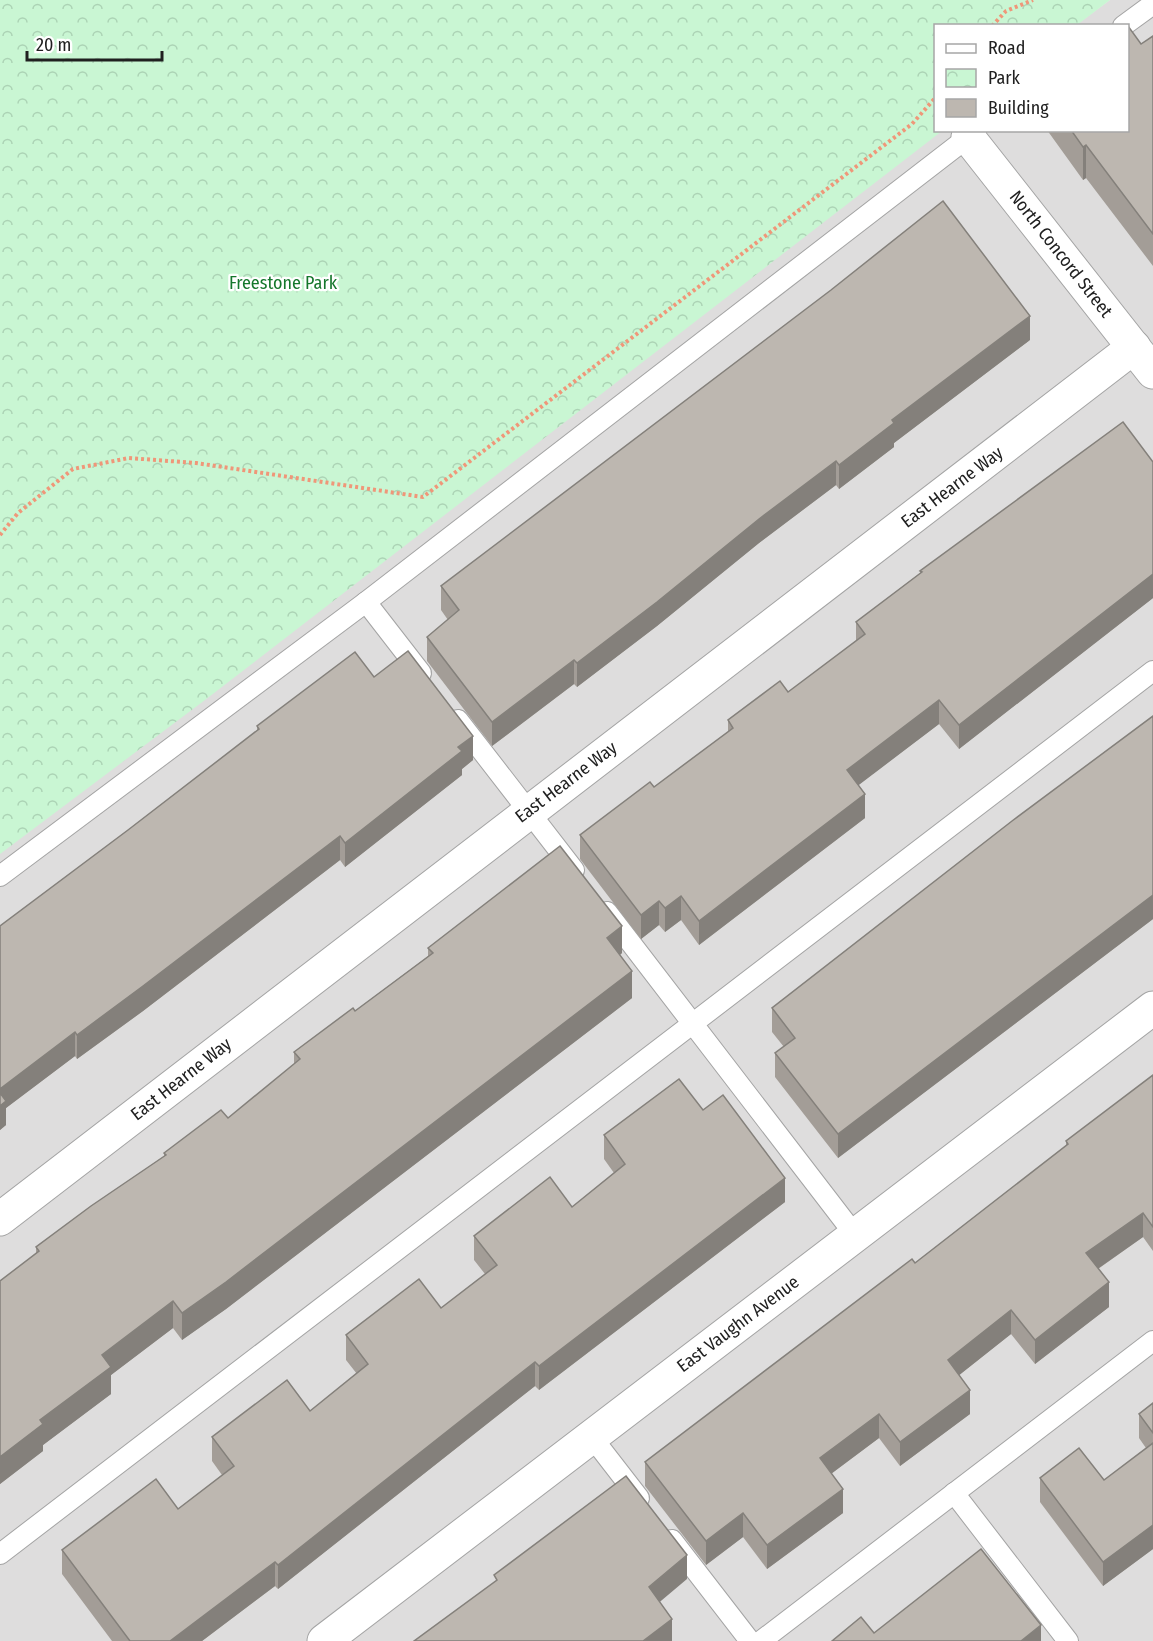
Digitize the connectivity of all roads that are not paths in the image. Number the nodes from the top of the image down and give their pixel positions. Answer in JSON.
{"nodes":[{"id":1,"x":1153,"y":4,"type":"edge"},
{"id":2,"x":1126,"y":24,"type":"edge"},
{"id":3,"x":973,"y":134,"type":"edge"},
{"id":4,"x":1144,"y":359,"type":"edge"},
{"id":5,"x":366,"y":602,"type":"junction"},
{"id":6,"x":1153,"y":671,"type":"edge"},
{"id":7,"x":429,"y":684,"type":"edge"},
{"id":8,"x":444,"y":702,"type":"edge"},
{"id":9,"x":529,"y":811,"type":"junction"},
{"id":10,"x":0,"y":876,"type":"edge"},
{"id":11,"x":1153,"y":1008,"type":"edge"},
{"id":12,"x":694,"y":1023,"type":"junction"},
{"id":13,"x":0,"y":1219,"type":"edge"},
{"id":14,"x":855,"y":1235,"type":"junction"},
{"id":15,"x":1153,"y":1341,"type":"edge"},
{"id":16,"x":591,"y":1436,"type":"junction"},
{"id":17,"x":954,"y":1492,"type":"junction"},
{"id":18,"x":649,"y":1510,"type":"edge"},
{"id":19,"x":663,"y":1529,"type":"edge"},
{"id":20,"x":0,"y":1554,"type":"edge"},
{"id":21,"x":324,"y":1641,"type":"edge"},
{"id":22,"x":750,"y":1641,"type":"edge"},
{"id":23,"x":761,"y":1641,"type":"edge"},
{"id":24,"x":1068,"y":1641,"type":"edge"}],
"edges":[{"from":1,"to":2,"type":"lane"},
{"from":3,"to":4,"type":"street","name":"North Concord Street"},
{"from":3,"to":5,"type":"lane"},
{"from":4,"to":9,"type":"street","name":"East Hearne Way"},
{"from":5,"to":7,"type":"lane"},
{"from":5,"to":10,"type":"lane"},
{"from":6,"to":12,"type":"lane"},
{"from":8,"to":9,"type":"lane"},
{"from":9,"to":12,"type":"lane"},
{"from":9,"to":13,"type":"street","name":"East Hearne Way"},
{"from":11,"to":14,"type":"street","name":"East Vaughn Avenue"},
{"from":12,"to":14,"type":"lane"},
{"from":12,"to":20,"type":"lane"},
{"from":14,"to":16,"type":"street","name":"East Vaughn Avenue"},
{"from":15,"to":17,"type":"lane"},
{"from":16,"to":18,"type":"lane"},
{"from":16,"to":21,"type":"street","name":"East Vaughn Avenue"},
{"from":17,"to":23,"type":"lane"},
{"from":17,"to":24,"type":"lane"},
{"from":19,"to":22,"type":"lane"}]}
